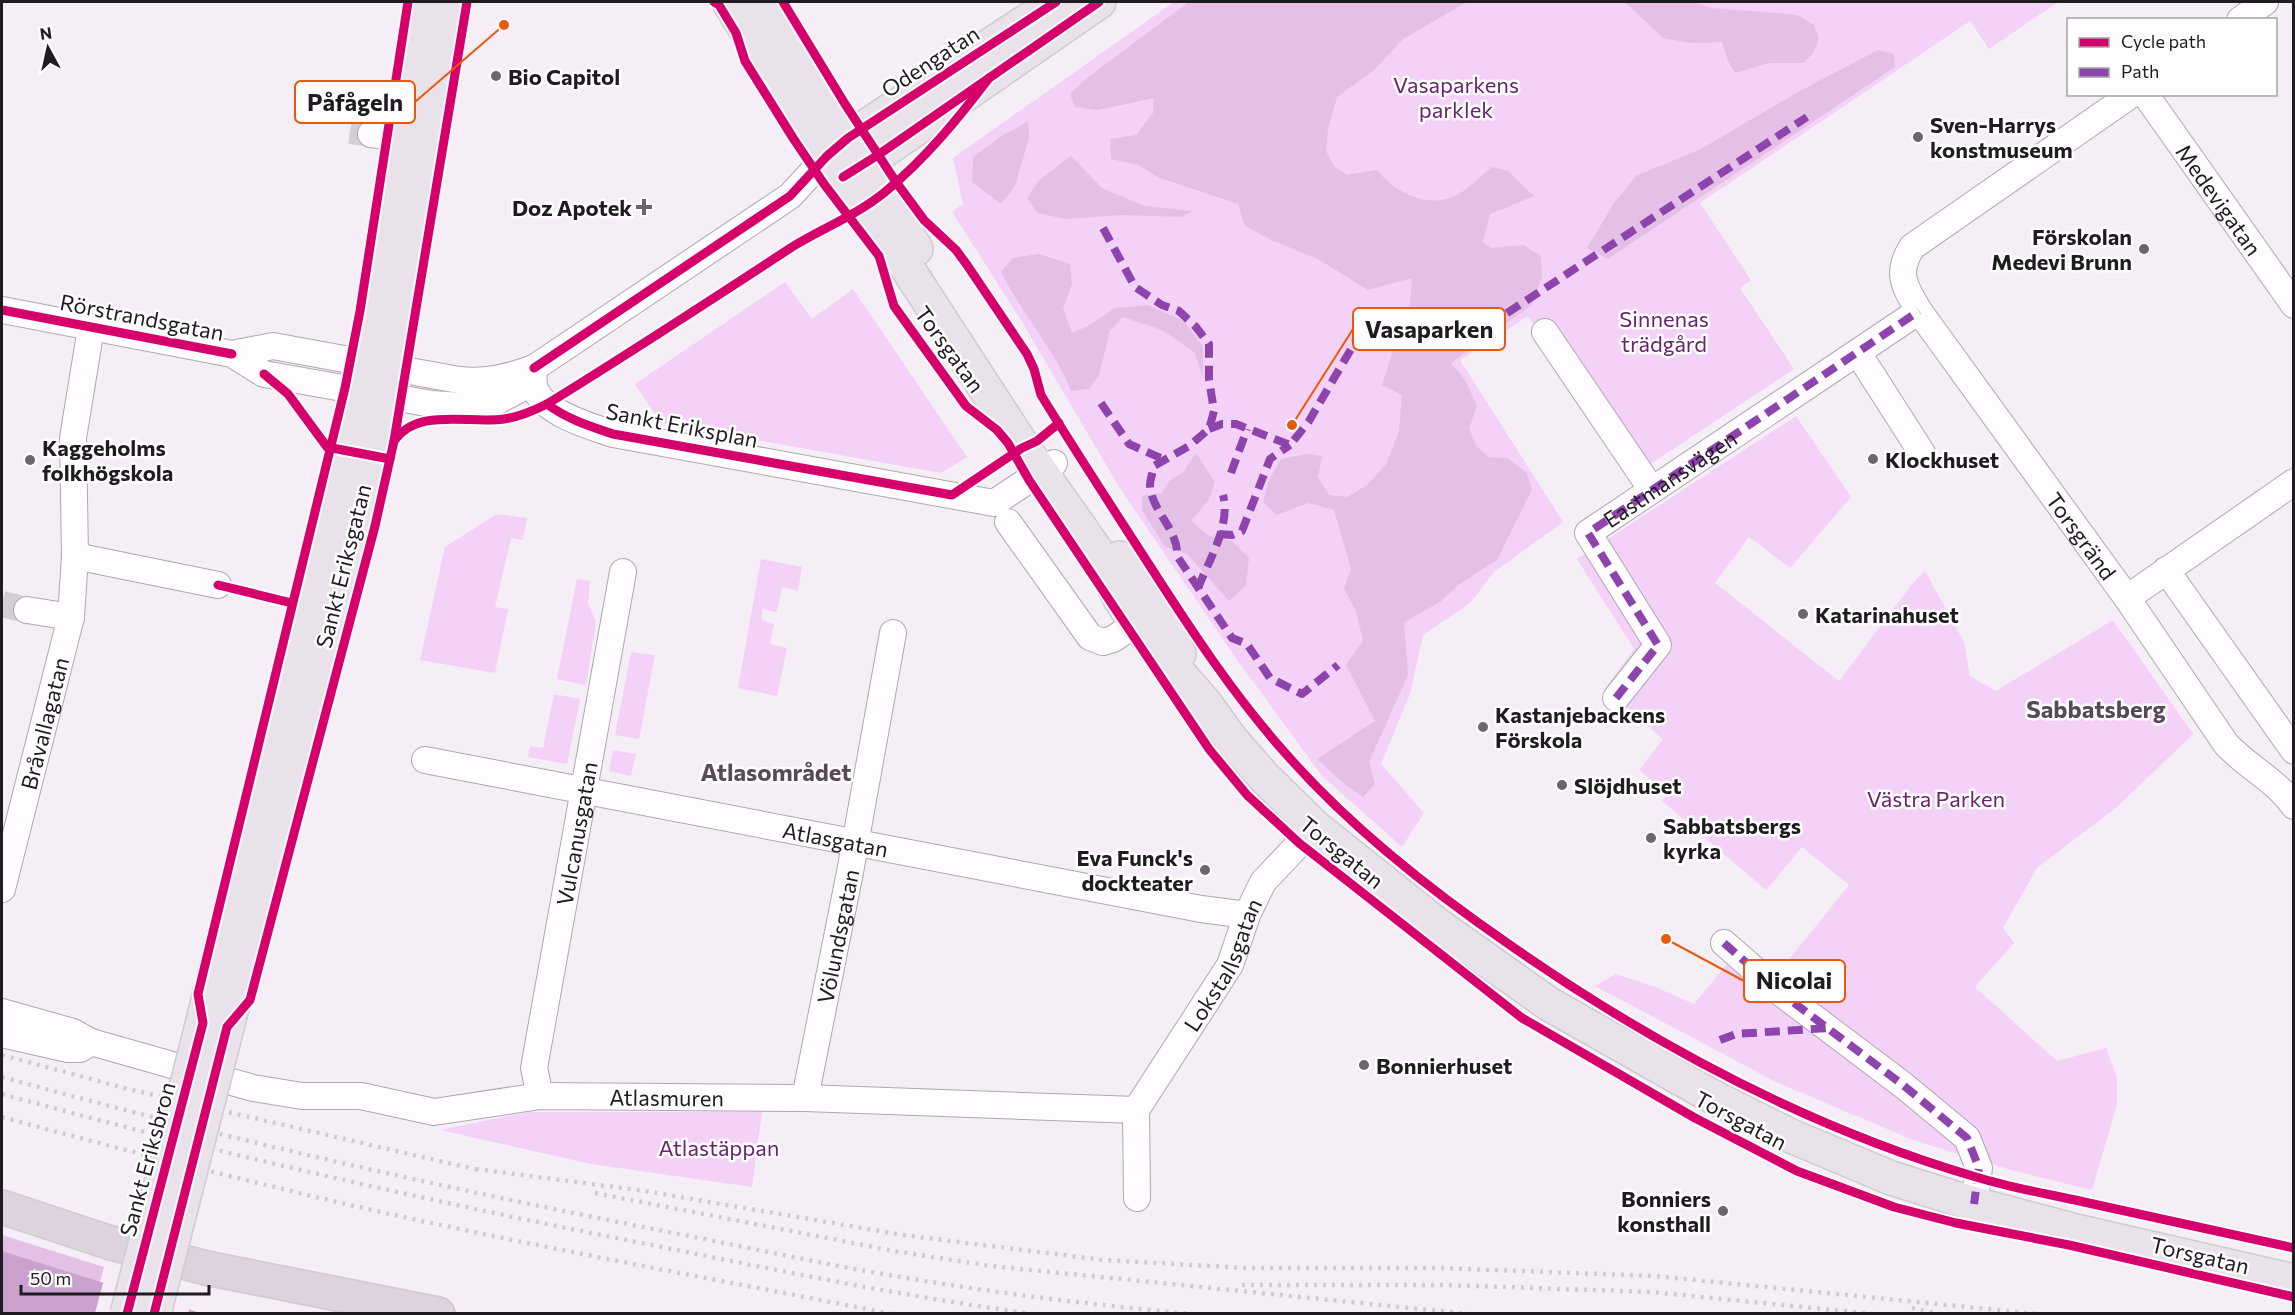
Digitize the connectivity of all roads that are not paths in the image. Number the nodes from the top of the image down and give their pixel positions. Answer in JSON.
{"nodes":[{"id":1,"x":425,"y":2,"type":"edge"},
{"id":2,"x":453,"y":2,"type":"edge"},
{"id":3,"x":729,"y":2,"type":"edge"},
{"id":4,"x":763,"y":2,"type":"edge"},
{"id":5,"x":1056,"y":2,"type":"edge"},
{"id":6,"x":1100,"y":2,"type":"edge"},
{"id":7,"x":2265,"y":2,"type":"edge"},
{"id":8,"x":2243,"y":18,"type":"edge"},
{"id":9,"x":2129,"y":96,"type":"edge"},
{"id":10,"x":2146,"y":96,"type":"edge"},
{"id":11,"x":371,"y":134,"type":"tunnel mouth"},
{"id":12,"x":404,"y":138,"type":"junction"},
{"id":13,"x":846,"y":158,"type":"junction"},
{"id":14,"x":2294,"y":305,"type":"edge"},
{"id":15,"x":2,"y":310,"type":"edge"},
{"id":16,"x":1919,"y":311,"type":"junction"},
{"id":17,"x":91,"y":328,"type":"junction"},
{"id":18,"x":1545,"y":332,"type":"dead end"},
{"id":19,"x":1858,"y":353,"type":"junction"},
{"id":20,"x":534,"y":368,"type":"junction"},
{"id":21,"x":375,"y":379,"type":"junction"},
{"id":22,"x":1922,"y":453,"type":"dead end"},
{"id":23,"x":1047,"y":467,"type":"junction"},
{"id":24,"x":2294,"y":482,"type":"edge"},
{"id":25,"x":1652,"y":490,"type":"junction"},
{"id":26,"x":1008,"y":522,"type":"dead end"},
{"id":27,"x":75,"y":556,"type":"junction"},
{"id":28,"x":2166,"y":570,"type":"junction"},
{"id":29,"x":623,"y":572,"type":"dead end"},
{"id":30,"x":218,"y":585,"type":"dead end"},
{"id":31,"x":2127,"y":598,"type":"junction"},
{"id":32,"x":27,"y":610,"type":"tunnel mouth"},
{"id":33,"x":71,"y":617,"type":"junction"},
{"id":34,"x":1146,"y":617,"type":"junction"},
{"id":35,"x":893,"y":633,"type":"dead end"},
{"id":36,"x":1616,"y":698,"type":"dead end"},
{"id":37,"x":2294,"y":751,"type":"edge"},
{"id":38,"x":425,"y":760,"type":"dead end"},
{"id":39,"x":584,"y":790,"type":"junction"},
{"id":40,"x":2294,"y":806,"type":"edge"},
{"id":41,"x":1314,"y":827,"type":"junction"},
{"id":42,"x":855,"y":841,"type":"junction"},
{"id":43,"x":2,"y":889,"type":"edge"},
{"id":44,"x":1247,"y":915,"type":"junction"},
{"id":45,"x":1724,"y":943,"type":"dead end"},
{"id":46,"x":2,"y":1011,"type":"edge"},
{"id":47,"x":2,"y":1034,"type":"edge"},
{"id":48,"x":92,"y":1042,"type":"junction"},
{"id":49,"x":206,"y":1059,"type":"junction"},
{"id":50,"x":540,"y":1096,"type":"junction"},
{"id":51,"x":805,"y":1098,"type":"junction"},
{"id":52,"x":1136,"y":1110,"type":"junction"},
{"id":53,"x":1137,"y":1198,"type":"dead end"},
{"id":54,"x":1974,"y":1204,"type":"junction"},
{"id":55,"x":2,"y":1207,"type":"edge"},
{"id":56,"x":2,"y":1221,"type":"edge"},
{"id":57,"x":2294,"y":1281,"type":"edge"},
{"id":58,"x":127,"y":1314,"type":"edge"},
{"id":59,"x":154,"y":1314,"type":"edge"},
{"id":60,"x":369,"y":1314,"type":"edge"},
{"id":61,"x":438,"y":1314,"type":"edge"}],
"edges":[{"from":1,"to":12,"type":"main road","name":"Sankt Eriksgatan"},
{"from":2,"to":21,"type":"main road","name":"Sankt Eriksgatan"},
{"from":3,"to":13,"type":"main road","name":"Torsgatan"},
{"from":4,"to":13,"type":"main road","name":"Torsgatan"},
{"from":5,"to":13,"type":"main road","name":"Odengatan"},
{"from":6,"to":13,"type":"main road","name":"Odengatan"},
{"from":7,"to":8,"type":"street"},
{"from":9,"to":16,"type":"street","name":"Torsgränd"},
{"from":10,"to":14,"type":"street","name":"Medevigatan"},
{"from":11,"to":12,"type":"street"},
{"from":12,"to":21,"type":"main road","name":"Sankt Eriksgatan"},
{"from":13,"to":20,"type":"street"},
{"from":13,"to":23,"type":"main road","name":"Torsgatan"},
{"from":15,"to":17,"type":"street","name":"Rörstrandsgatan"},
{"from":16,"to":19,"type":"street","name":"Eastmansvägen"},
{"from":16,"to":31,"type":"street","name":"Torsgränd"},
{"from":17,"to":21,"type":"street","name":"Rörstrandsgatan"},
{"from":17,"to":27,"type":"street","name":"Bråvallagatan"},
{"from":18,"to":25,"type":"street"},
{"from":19,"to":22,"type":"street"},
{"from":19,"to":25,"type":"street","name":"Eastmansvägen"},
{"from":20,"to":21,"type":"street"},
{"from":20,"to":23,"type":"street","name":"Sankt Eriksplan"},
{"from":21,"to":49,"type":"main road","name":"Sankt Eriksgatan"},
{"from":23,"to":34,"type":"main road","name":"Torsgatan"},
{"from":24,"to":28,"type":"street"},
{"from":25,"to":36,"type":"street","name":"Eastmansvägen"},
{"from":26,"to":34,"type":"street"},
{"from":27,"to":30,"type":"street"},
{"from":27,"to":33,"type":"street","name":"Bråvallagatan"},
{"from":28,"to":31,"type":"street"},
{"from":28,"to":37,"type":"street"},
{"from":29,"to":39,"type":"street","name":"Vulcanusgatan"},
{"from":31,"to":40,"type":"street","name":"Torsgränd"},
{"from":32,"to":33,"type":"street"},
{"from":33,"to":43,"type":"street","name":"Bråvallagatan"},
{"from":34,"to":41,"type":"main road","name":"Torsgatan"},
{"from":35,"to":42,"type":"street","name":"Völundsgatan"},
{"from":38,"to":39,"type":"street","name":"Atlasgatan"},
{"from":39,"to":42,"type":"street","name":"Atlasgatan"},
{"from":39,"to":50,"type":"street","name":"Vulcanusgatan"},
{"from":41,"to":44,"type":"street","name":"Lokstallsgatan"},
{"from":41,"to":54,"type":"main road","name":"Torsgatan"},
{"from":42,"to":44,"type":"street","name":"Atlasgatan"},
{"from":42,"to":51,"type":"street","name":"Völundsgatan"},
{"from":44,"to":52,"type":"street","name":"Lokstallsgatan"},
{"from":45,"to":54,"type":"street"},
{"from":46,"to":48,"type":"street","name":"Atlasmuren"},
{"from":47,"to":48,"type":"street"},
{"from":48,"to":49,"type":"street","name":"Atlasmuren"},
{"from":49,"to":50,"type":"street","name":"Atlasmuren"},
{"from":49,"to":58,"type":"main road","name":"Sankt Eriksbron","bridge":true},
{"from":49,"to":59,"type":"main road","name":"Sankt Eriksbron","bridge":true},
{"from":50,"to":51,"type":"street","name":"Atlasmuren"},
{"from":51,"to":52,"type":"street","name":"Atlasmuren"},
{"from":52,"to":53,"type":"street"},
{"from":54,"to":57,"type":"main road","name":"Torsgatan"},
{"from":55,"to":61,"type":"highway"},
{"from":56,"to":60,"type":"highway"}]}
